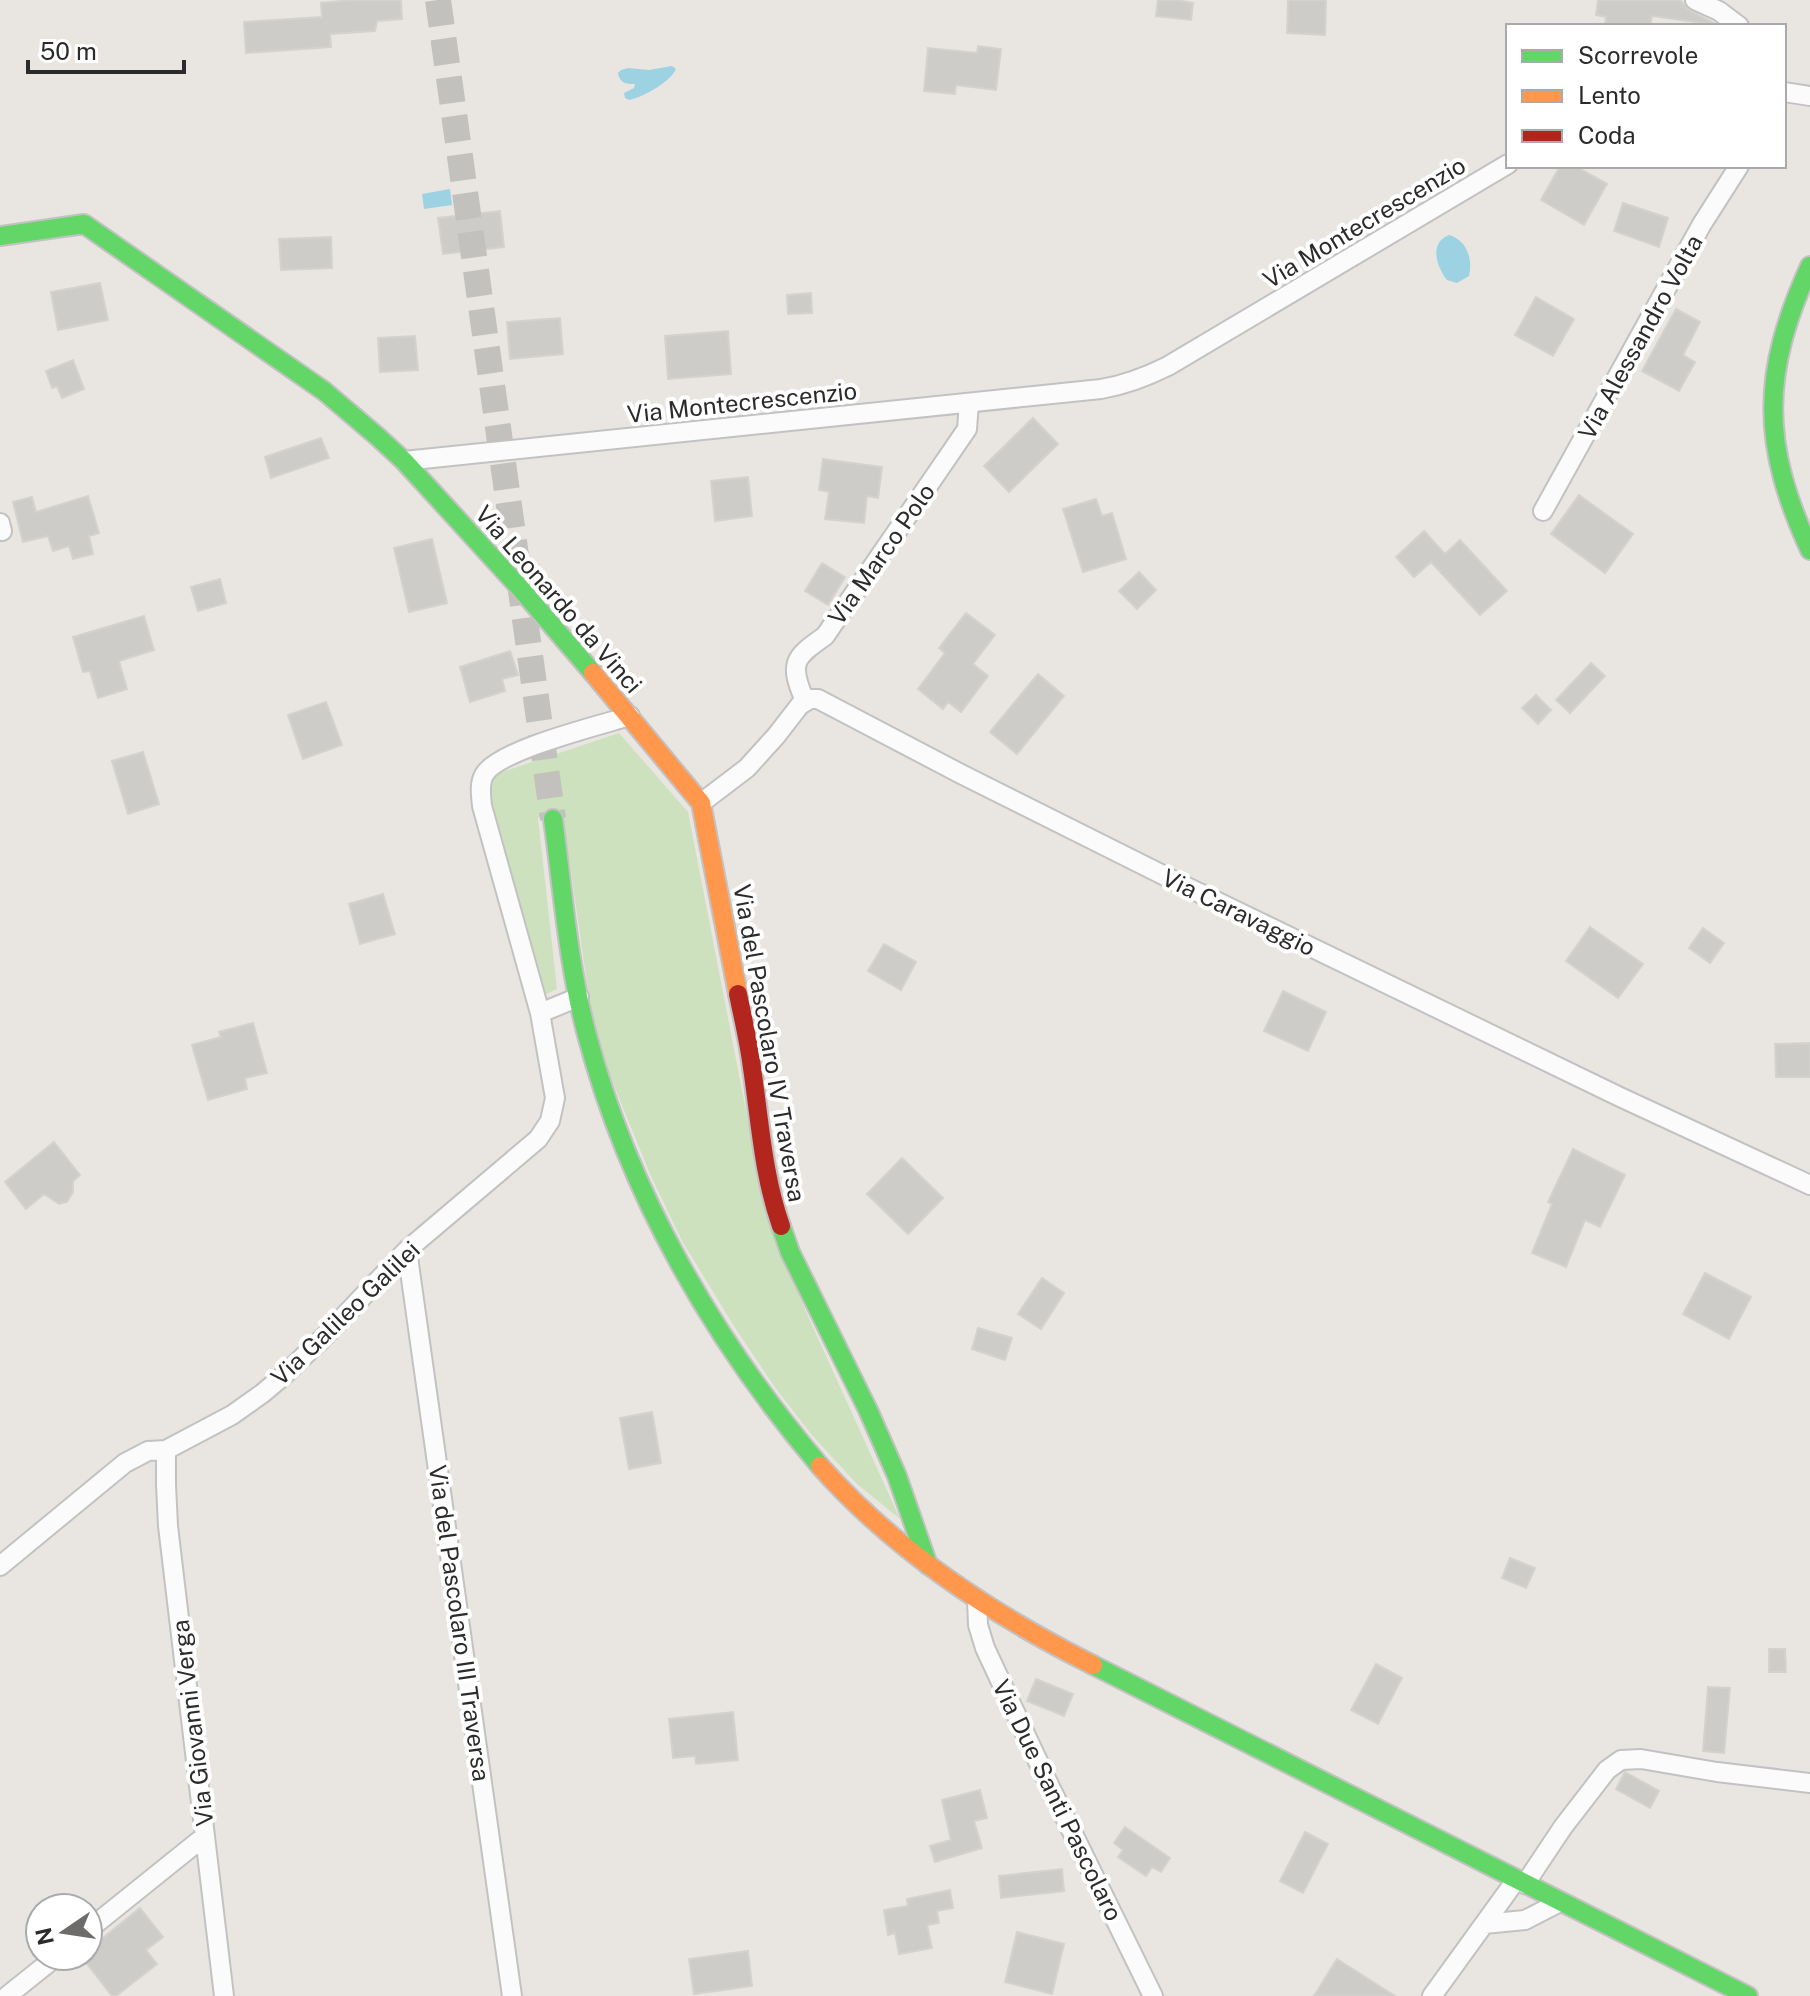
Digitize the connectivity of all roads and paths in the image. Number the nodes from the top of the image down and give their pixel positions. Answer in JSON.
{"nodes":[{"id":1,"x":1695,"y":0,"type":"edge"},
{"id":2,"x":1736,"y":24,"type":"edge"},
{"id":3,"x":1786,"y":92,"type":"edge"},
{"id":4,"x":1810,"y":96,"type":"edge"},
{"id":5,"x":1506,"y":165,"type":"edge"},
{"id":6,"x":1738,"y":168,"type":"edge"},
{"id":7,"x":0,"y":236,"type":"edge"},
{"id":8,"x":1810,"y":266,"type":"edge"},
{"id":9,"x":969,"y":403,"type":"junction"},
{"id":10,"x":404,"y":461,"type":"junction"},
{"id":11,"x":1543,"y":511,"type":"dead end"},
{"id":12,"x":1810,"y":550,"type":"edge"},
{"id":13,"x":805,"y":701,"type":"junction"},
{"id":14,"x":630,"y":716,"type":"junction"},
{"id":15,"x":701,"y":803,"type":"junction"},
{"id":16,"x":553,"y":819,"type":"tunnel mouth"},
{"id":17,"x":579,"y":997,"type":"junction"},
{"id":18,"x":540,"y":1013,"type":"junction"},
{"id":19,"x":1810,"y":1185,"type":"edge"},
{"id":20,"x":407,"y":1250,"type":"junction"},
{"id":21,"x":166,"y":1450,"type":"junction"},
{"id":22,"x":928,"y":1565,"type":"junction"},
{"id":23,"x":0,"y":1566,"type":"edge"},
{"id":24,"x":977,"y":1599,"type":"junction"},
{"id":25,"x":1810,"y":1783,"type":"edge"},
{"id":26,"x":205,"y":1836,"type":"junction"},
{"id":27,"x":1520,"y":1882,"type":"junction"},
{"id":28,"x":1560,"y":1902,"type":"junction"},
{"id":29,"x":104,"y":1917,"type":"edge"},
{"id":30,"x":1484,"y":1924,"type":"junction"},
{"id":31,"x":37,"y":1972,"type":"edge"},
{"id":32,"x":7,"y":1996,"type":"edge"},
{"id":33,"x":224,"y":1996,"type":"edge"},
{"id":34,"x":512,"y":1996,"type":"edge"},
{"id":35,"x":1153,"y":1996,"type":"edge"},
{"id":36,"x":1432,"y":1996,"type":"edge"},
{"id":37,"x":1748,"y":1996,"type":"edge"}],
"edges":[{"from":1,"to":2,"type":"street"},
{"from":3,"to":4,"type":"street"},
{"from":5,"to":9,"type":"street","name":"Via Montecrescenzio"},
{"from":6,"to":11,"type":"street","name":"Via Alessandro Volta"},
{"from":7,"to":10,"type":"main road"},
{"from":8,"to":12,"type":"main road"},
{"from":9,"to":10,"type":"street","name":"Via Montecrescenzio"},
{"from":9,"to":13,"type":"street","name":"Via Marco Polo"},
{"from":10,"to":14,"type":"main road","name":"Via Leonardo da Vinci"},
{"from":13,"to":15,"type":"street"},
{"from":13,"to":19,"type":"street","name":"Via Caravaggio"},
{"from":14,"to":15,"type":"main road","name":"Via del Pascolaro IV Traversa"},
{"from":14,"to":18,"type":"street","name":"Via Leonardo da Vinci"},
{"from":15,"to":22,"type":"main road","name":"Via del Pascolaro IV Traversa"},
{"from":16,"to":17,"type":"main road"},
{"from":17,"to":18,"type":"street"},
{"from":17,"to":22,"type":"main road"},
{"from":18,"to":20,"type":"street","name":"Via Galileo Galilei"},
{"from":20,"to":21,"type":"street","name":"Via Galileo Galilei"},
{"from":20,"to":34,"type":"street","name":"Via del Pascolaro III Traversa"},
{"from":21,"to":23,"type":"street","name":"Via Galileo Galilei"},
{"from":21,"to":26,"type":"street","name":"Via Giovanni Verga"},
{"from":22,"to":24,"type":"main road"},
{"from":24,"to":27,"type":"main road"},
{"from":24,"to":35,"type":"street","name":"Via Due Santi Pascolaro"},
{"from":25,"to":27,"type":"street"},
{"from":26,"to":29,"type":"street"},
{"from":26,"to":33,"type":"street","name":"Via Giovanni Verga"},
{"from":27,"to":28,"type":"main road"},
{"from":27,"to":30,"type":"street"},
{"from":28,"to":30,"type":"street"},
{"from":28,"to":37,"type":"main road"},
{"from":30,"to":36,"type":"street"},
{"from":31,"to":32,"type":"street"}]}
